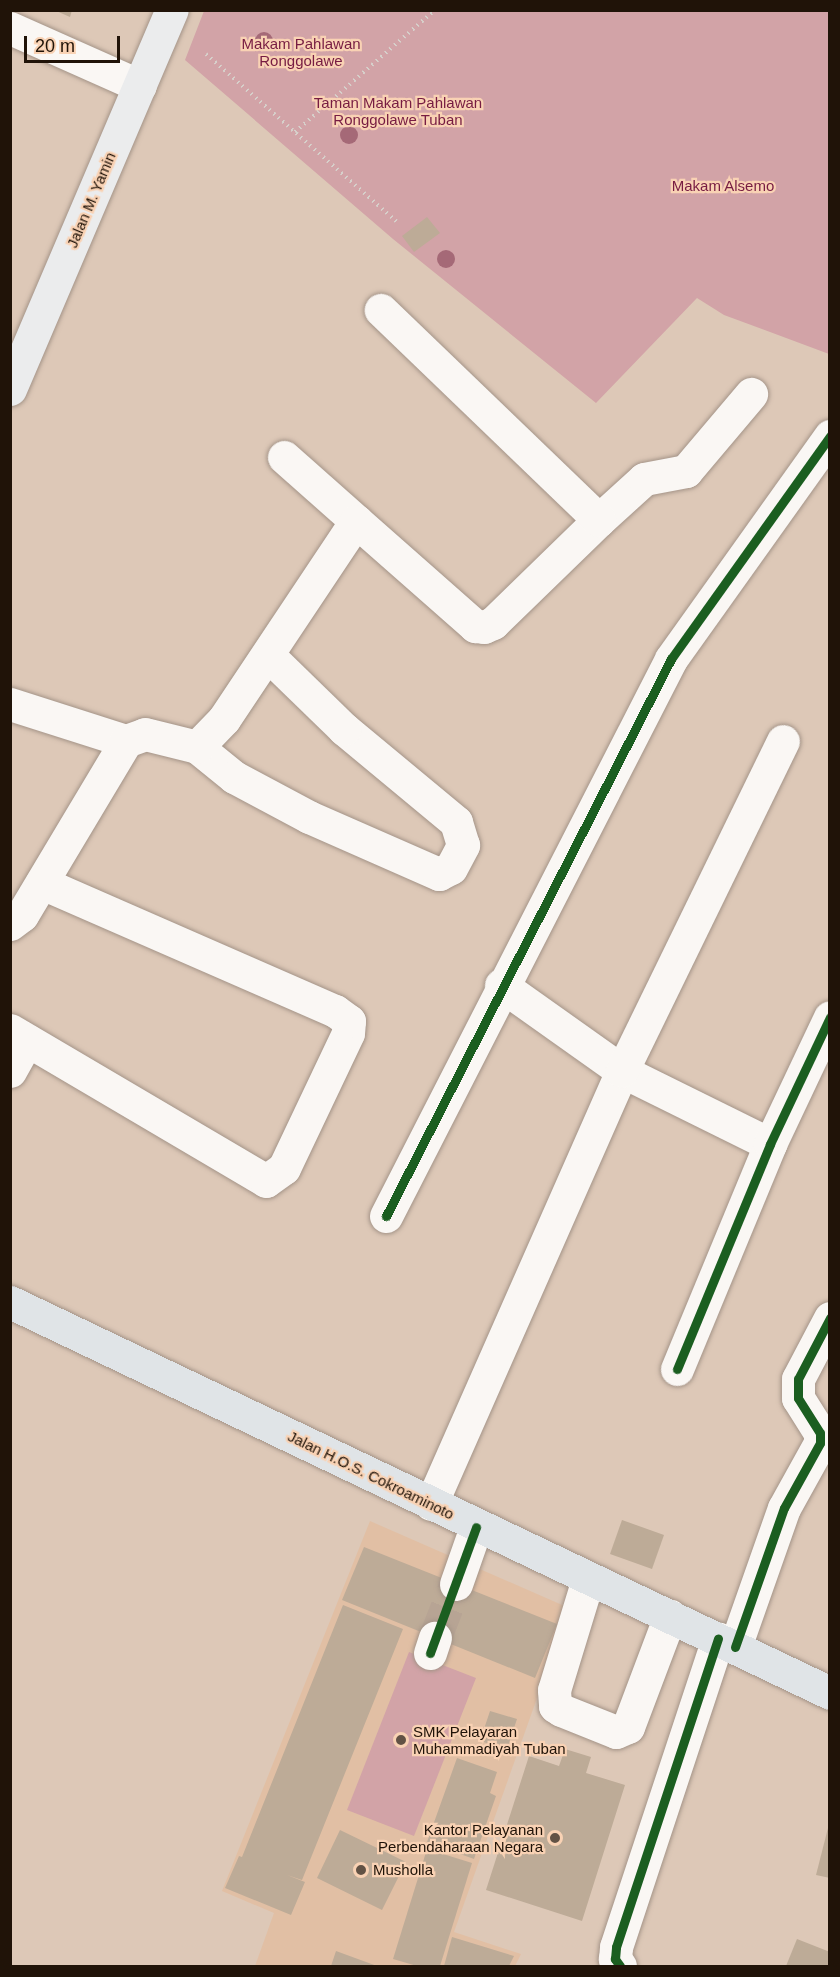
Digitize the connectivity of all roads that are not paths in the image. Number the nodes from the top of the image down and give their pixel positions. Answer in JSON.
{"nodes":[{"id":1,"x":172,"y":10,"type":"edge"},
{"id":2,"x":10,"y":28,"type":"edge"},
{"id":3,"x":140,"y":86,"type":"junction"},
{"id":4,"x":381,"y":310,"type":"dead end"},
{"id":5,"x":10,"y":389,"type":"edge"},
{"id":6,"x":751,"y":394,"type":"dead end"},
{"id":7,"x":830,"y":436,"type":"edge"},
{"id":8,"x":284,"y":456,"type":"dead end"},
{"id":9,"x":599,"y":520,"type":"junction"},
{"id":10,"x":356,"y":521,"type":"junction"},
{"id":11,"x":268,"y":655,"type":"junction"},
{"id":12,"x":10,"y":704,"type":"edge"},
{"id":13,"x":126,"y":741,"type":"junction"},
{"id":14,"x":783,"y":741,"type":"dead end"},
{"id":15,"x":197,"y":747,"type":"junction"},
{"id":16,"x":42,"y":883,"type":"junction"},
{"id":17,"x":10,"y":924,"type":"edge"},
{"id":18,"x":501,"y":985,"type":"junction"},
{"id":19,"x":830,"y":1017,"type":"edge"},
{"id":20,"x":19,"y":1035,"type":"edge"},
{"id":21,"x":10,"y":1071,"type":"edge"},
{"id":22,"x":622,"y":1071,"type":"junction"},
{"id":23,"x":770,"y":1144,"type":"junction"},
{"id":24,"x":386,"y":1215,"type":"dead end"},
{"id":25,"x":10,"y":1302,"type":"edge"},
{"id":26,"x":830,"y":1318,"type":"edge"},
{"id":27,"x":677,"y":1370,"type":"dead end"},
{"id":28,"x":431,"y":1504,"type":"junction"},
{"id":29,"x":476,"y":1527,"type":"junction"},
{"id":30,"x":588,"y":1579,"type":"junction"},
{"id":31,"x":456,"y":1584,"type":"tunnel mouth"},
{"id":32,"x":670,"y":1616,"type":"junction"},
{"id":33,"x":726,"y":1643,"type":"junction"},
{"id":34,"x":830,"y":1694,"type":"edge"},
{"id":35,"x":620,"y":1966,"type":"edge"}],
"edges":[{"from":1,"to":3,"type":"main road","name":"Jalan M. Yamin"},
{"from":2,"to":3,"type":"street"},
{"from":3,"to":5,"type":"main road","name":"Jalan M. Yamin"},
{"from":4,"to":9,"type":"street"},
{"from":6,"to":9,"type":"street"},
{"from":7,"to":18,"type":"street"},
{"from":8,"to":10,"type":"street"},
{"from":9,"to":10,"type":"street"},
{"from":10,"to":11,"type":"street"},
{"from":11,"to":15,"type":"street"},
{"from":11,"to":15,"type":"street"},
{"from":12,"to":13,"type":"street"},
{"from":13,"to":15,"type":"street"},
{"from":13,"to":16,"type":"street"},
{"from":14,"to":22,"type":"street"},
{"from":16,"to":17,"type":"street"},
{"from":16,"to":20,"type":"street"},
{"from":18,"to":22,"type":"street"},
{"from":18,"to":24,"type":"street"},
{"from":19,"to":23,"type":"street"},
{"from":20,"to":21,"type":"street"},
{"from":22,"to":23,"type":"street"},
{"from":22,"to":28,"type":"street"},
{"from":23,"to":27,"type":"street"},
{"from":25,"to":28,"type":"highway","name":"Jalan H.O.S. Cokroaminoto"},
{"from":26,"to":33,"type":"street"},
{"from":28,"to":29,"type":"highway","name":"Jalan H.O.S. Cokroaminoto"},
{"from":29,"to":30,"type":"highway","name":"Jalan H.O.S. Cokroaminoto"},
{"from":29,"to":31,"type":"street"},
{"from":30,"to":32,"type":"highway","name":"Jalan H.O.S. Cokroaminoto"},
{"from":30,"to":32,"type":"street"},
{"from":32,"to":33,"type":"highway","name":"Jalan H.O.S. Cokroaminoto"},
{"from":33,"to":34,"type":"highway","name":"Jalan H.O.S. Cokroaminoto"},
{"from":33,"to":35,"type":"street"}]}
